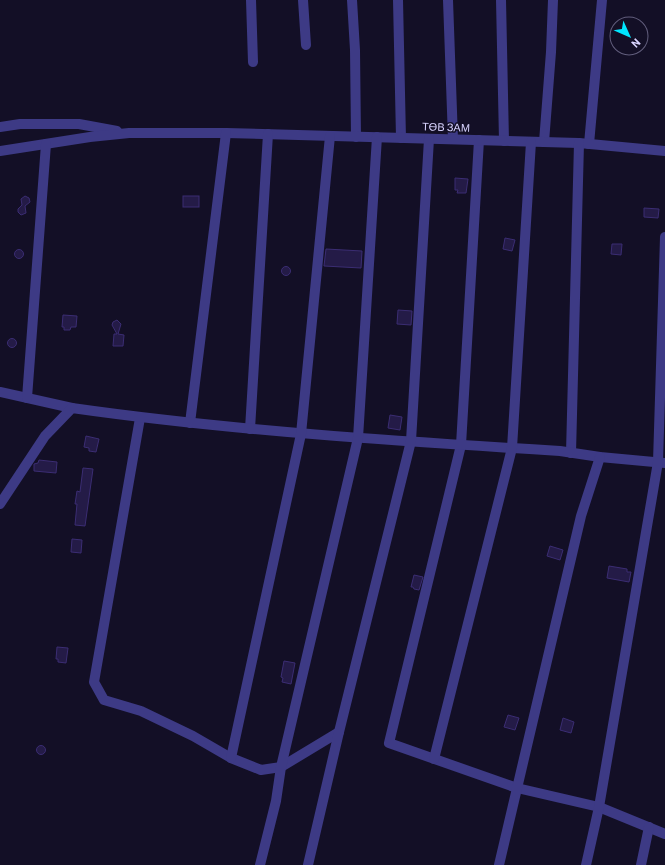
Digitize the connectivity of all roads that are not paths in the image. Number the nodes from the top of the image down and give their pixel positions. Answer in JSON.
{"nodes":[{"id":1,"x":252,"y":0,"type":"edge"},
{"id":2,"x":303,"y":0,"type":"edge"},
{"id":3,"x":352,"y":0,"type":"edge"},
{"id":4,"x":398,"y":0,"type":"edge"},
{"id":5,"x":448,"y":0,"type":"edge"},
{"id":6,"x":501,"y":0,"type":"edge"},
{"id":7,"x":553,"y":0,"type":"edge"},
{"id":8,"x":602,"y":0,"type":"edge"},
{"id":9,"x":306,"y":44,"type":"dead end"},
{"id":10,"x":253,"y":62,"type":"dead end"},
{"id":11,"x":0,"y":126,"type":"edge"},
{"id":12,"x":129,"y":133,"type":"junction"},
{"id":13,"x":226,"y":133,"type":"junction"},
{"id":14,"x":268,"y":134,"type":"junction"},
{"id":15,"x":330,"y":136,"type":"junction"},
{"id":16,"x":356,"y":137,"type":"junction"},
{"id":17,"x":377,"y":137,"type":"junction"},
{"id":18,"x":401,"y":138,"type":"junction"},
{"id":19,"x":429,"y":139,"type":"junction"},
{"id":20,"x":453,"y":139,"type":"junction"},
{"id":21,"x":479,"y":140,"type":"junction"},
{"id":22,"x":504,"y":141,"type":"junction"},
{"id":23,"x":531,"y":142,"type":"junction"},
{"id":24,"x":544,"y":142,"type":"junction"},
{"id":25,"x":584,"y":143,"type":"junction"},
{"id":26,"x":46,"y":144,"type":"junction"},
{"id":27,"x":665,"y":150,"type":"edge"},
{"id":28,"x":0,"y":151,"type":"edge"},
{"id":29,"x":665,"y":238,"type":"edge"},
{"id":30,"x":0,"y":392,"type":"edge"},
{"id":31,"x":27,"y":398,"type":"junction"},
{"id":32,"x":72,"y":408,"type":"junction"},
{"id":33,"x":140,"y":418,"type":"junction"},
{"id":34,"x":190,"y":423,"type":"junction"},
{"id":35,"x":250,"y":429,"type":"junction"},
{"id":36,"x":301,"y":434,"type":"junction"},
{"id":37,"x":358,"y":438,"type":"junction"},
{"id":38,"x":411,"y":441,"type":"junction"},
{"id":39,"x":461,"y":445,"type":"junction"},
{"id":40,"x":512,"y":448,"type":"junction"},
{"id":41,"x":571,"y":453,"type":"junction"},
{"id":42,"x":600,"y":457,"type":"junction"},
{"id":43,"x":662,"y":462,"type":"edge"},
{"id":44,"x":0,"y":504,"type":"edge"},
{"id":45,"x":339,"y":732,"type":"junction"},
{"id":46,"x":231,"y":758,"type":"junction"},
{"id":47,"x":434,"y":759,"type":"junction"},
{"id":48,"x":281,"y":767,"type":"junction"},
{"id":49,"x":517,"y":788,"type":"junction"},
{"id":50,"x":599,"y":807,"type":"junction"},
{"id":51,"x":649,"y":827,"type":"junction"},
{"id":52,"x":665,"y":834,"type":"edge"},
{"id":53,"x":260,"y":865,"type":"edge"},
{"id":54,"x":308,"y":865,"type":"edge"},
{"id":55,"x":499,"y":865,"type":"edge"},
{"id":56,"x":586,"y":865,"type":"edge"},
{"id":57,"x":640,"y":865,"type":"edge"}],
"edges":[{"from":1,"to":10,"type":"street"},
{"from":2,"to":9,"type":"street"},
{"from":3,"to":16,"type":"street"},
{"from":4,"to":18,"type":"street"},
{"from":5,"to":20,"type":"street"},
{"from":6,"to":22,"type":"street"},
{"from":7,"to":24,"type":"street"},
{"from":8,"to":25,"type":"street"},
{"from":11,"to":12,"type":"street"},
{"from":12,"to":13,"type":"street","name":"ТӨВ ЗАМ"},
{"from":12,"to":26,"type":"street"},
{"from":13,"to":14,"type":"street","name":"ТӨВ ЗАМ"},
{"from":13,"to":34,"type":"street"},
{"from":14,"to":15,"type":"street","name":"ТӨВ ЗАМ"},
{"from":14,"to":35,"type":"street"},
{"from":15,"to":16,"type":"street","name":"ТӨВ ЗАМ"},
{"from":15,"to":36,"type":"street"},
{"from":16,"to":17,"type":"street","name":"ТӨВ ЗАМ"},
{"from":17,"to":18,"type":"street","name":"ТӨВ ЗАМ"},
{"from":17,"to":37,"type":"street"},
{"from":18,"to":19,"type":"street","name":"ТӨВ ЗАМ"},
{"from":19,"to":20,"type":"street","name":"ТӨВ ЗАМ"},
{"from":19,"to":38,"type":"street"},
{"from":20,"to":21,"type":"street","name":"ТӨВ ЗАМ"},
{"from":21,"to":22,"type":"street","name":"ТӨВ ЗАМ"},
{"from":21,"to":39,"type":"street"},
{"from":22,"to":23,"type":"street","name":"ТӨВ ЗАМ"},
{"from":23,"to":24,"type":"street","name":"ТӨВ ЗАМ"},
{"from":23,"to":40,"type":"street"},
{"from":24,"to":25,"type":"street","name":"ТӨВ ЗАМ"},
{"from":25,"to":27,"type":"street","name":"ТӨВ ЗАМ"},
{"from":25,"to":41,"type":"street"},
{"from":26,"to":28,"type":"street"},
{"from":26,"to":31,"type":"street"},
{"from":29,"to":43,"type":"street"},
{"from":30,"to":31,"type":"street"},
{"from":31,"to":32,"type":"street"},
{"from":32,"to":33,"type":"street"},
{"from":32,"to":44,"type":"street"},
{"from":33,"to":34,"type":"street"},
{"from":33,"to":46,"type":"street"},
{"from":34,"to":35,"type":"street"},
{"from":35,"to":36,"type":"street"},
{"from":36,"to":37,"type":"street"},
{"from":36,"to":46,"type":"street"},
{"from":37,"to":38,"type":"street"},
{"from":37,"to":48,"type":"street"},
{"from":38,"to":39,"type":"street"},
{"from":38,"to":45,"type":"street"},
{"from":39,"to":40,"type":"street"},
{"from":39,"to":47,"type":"street"},
{"from":40,"to":41,"type":"street"},
{"from":40,"to":47,"type":"street"},
{"from":41,"to":42,"type":"street"},
{"from":42,"to":43,"type":"street"},
{"from":42,"to":49,"type":"street"},
{"from":43,"to":50,"type":"street"},
{"from":45,"to":48,"type":"street"},
{"from":45,"to":54,"type":"street"},
{"from":46,"to":48,"type":"street"},
{"from":47,"to":49,"type":"street"},
{"from":48,"to":53,"type":"street"},
{"from":49,"to":50,"type":"street"},
{"from":49,"to":55,"type":"street"},
{"from":50,"to":51,"type":"street"},
{"from":50,"to":56,"type":"street"},
{"from":51,"to":52,"type":"street"},
{"from":51,"to":57,"type":"street"}]}
